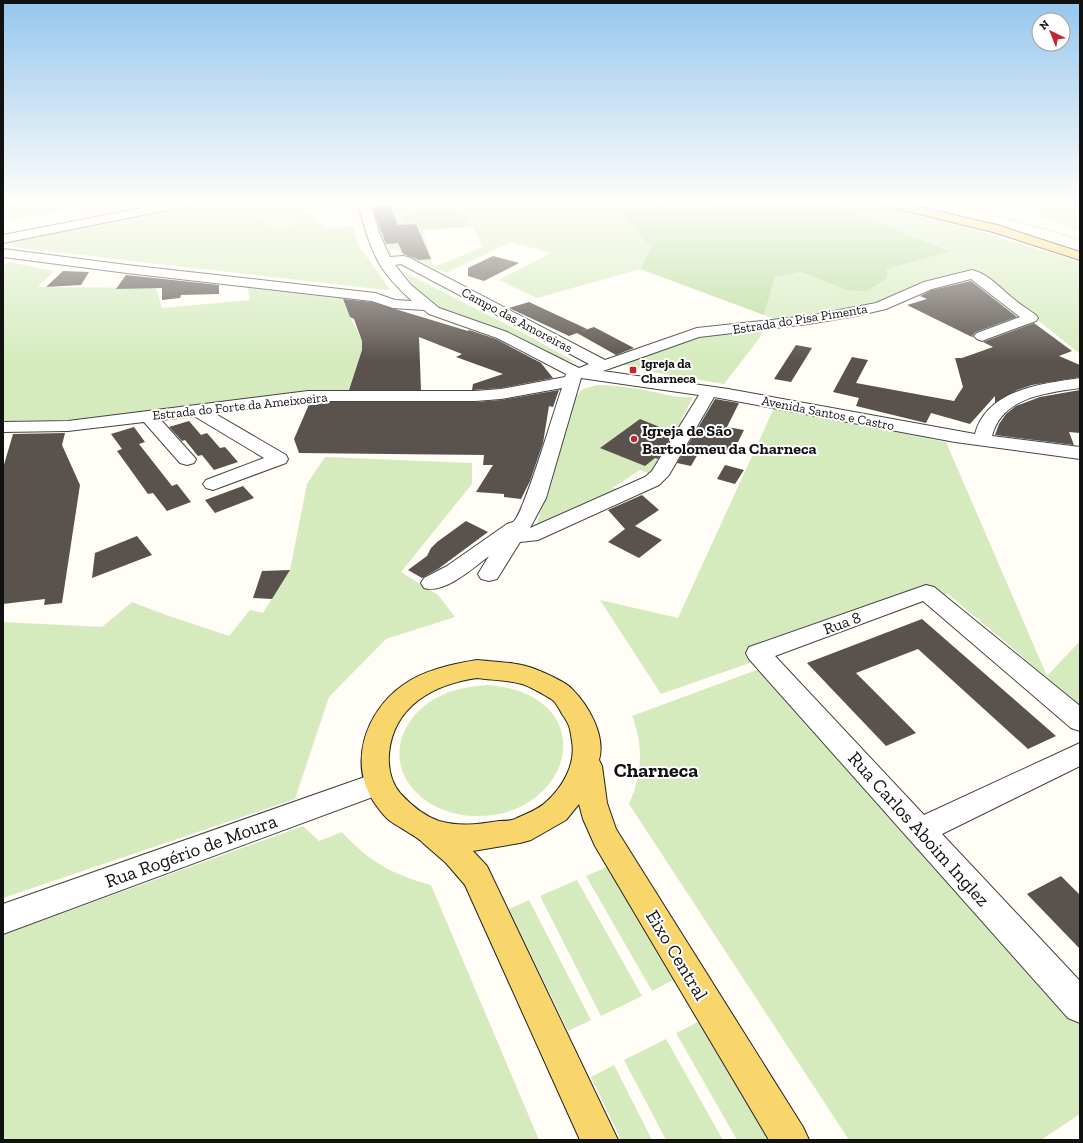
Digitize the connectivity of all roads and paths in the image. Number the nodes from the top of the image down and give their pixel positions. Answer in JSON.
{"nodes":[{"id":1,"x":381,"y":254,"type":"edge"},
{"id":2,"x":5,"y":255,"type":"edge"},
{"id":3,"x":385,"y":262,"type":"junction"},
{"id":4,"x":414,"y":296,"type":"junction"},
{"id":5,"x":375,"y":297,"type":"junction"},
{"id":6,"x":426,"y":306,"type":"junction"},
{"id":7,"x":982,"y":336,"type":"dead end"},
{"id":8,"x":604,"y":366,"type":"junction"},
{"id":9,"x":574,"y":377,"type":"junction"},
{"id":10,"x":1080,"y":384,"type":"edge"},
{"id":11,"x":709,"y":392,"type":"junction"},
{"id":12,"x":197,"y":410,"type":"junction"},
{"id":13,"x":148,"y":416,"type":"junction"},
{"id":14,"x":3,"y":427,"type":"edge"},
{"id":15,"x":982,"y":440,"type":"junction"},
{"id":16,"x":1080,"y":453,"type":"edge"},
{"id":17,"x":187,"y":458,"type":"dead end"},
{"id":18,"x":213,"y":484,"type":"dead end"},
{"id":19,"x":519,"y":528,"type":"junction"},
{"id":20,"x":489,"y":574,"type":"dead end"},
{"id":21,"x":432,"y":583,"type":"dead end"},
{"id":22,"x":758,"y":653,"type":"joint"},
{"id":23,"x":1080,"y":721,"type":"edge"},
{"id":24,"x":1080,"y":754,"type":"edge"},
{"id":25,"x":588,"y":762,"type":"junction"},
{"id":26,"x":379,"y":783,"type":"junction"},
{"id":27,"x":424,"y":828,"type":"junction"},
{"id":28,"x":920,"y":830,"type":"junction"},
{"id":29,"x":3,"y":919,"type":"edge"},
{"id":30,"x":1080,"y":1006,"type":"edge"},
{"id":31,"x":599,"y":1140,"type":"edge"},
{"id":32,"x":790,"y":1140,"type":"edge"}],
"edges":[{"from":1,"to":3,"type":"street","name":"Campo das Amoreiras"},
{"from":2,"to":5,"type":"street","name":"Campo das Amoreiras"},
{"from":3,"to":4,"type":"street","name":"Campo das Amoreiras"},
{"from":3,"to":8,"type":"street","name":"Campo das Amoreiras"},
{"from":4,"to":5,"type":"street","name":"Campo das Amoreiras"},
{"from":4,"to":6,"type":"street","name":"Campo das Amoreiras"},
{"from":5,"to":6,"type":"street","name":"Campo das Amoreiras"},
{"from":6,"to":9,"type":"street","name":"Campo das Amoreiras"},
{"from":7,"to":8,"type":"street","name":"Estrada do Pisa Pimenta"},
{"from":8,"to":9,"type":"street","name":"Estrada do Pisa Pimenta"},
{"from":9,"to":11,"type":"street","name":"Avenida Santos e Castro"},
{"from":9,"to":12,"type":"street","name":"Estrada do Forte da Ameixoeira"},
{"from":9,"to":19,"type":"street"},
{"from":10,"to":15,"type":"street"},
{"from":11,"to":15,"type":"street","name":"Avenida Santos e Castro"},
{"from":11,"to":19,"type":"street"},
{"from":12,"to":13,"type":"street","name":"Estrada do Forte da Ameixoeira"},
{"from":12,"to":18,"type":"street"},
{"from":13,"to":14,"type":"street","name":"Estrada do Forte da Ameixoeira"},
{"from":13,"to":17,"type":"street"},
{"from":15,"to":16,"type":"street","name":"Avenida Santos e Castro"},
{"from":19,"to":20,"type":"street"},
{"from":19,"to":21,"type":"street"},
{"from":22,"to":23,"type":"street","name":"Rua 8"},
{"from":22,"to":28,"type":"street","name":"Rua Carlos Aboim Inglez"},
{"from":24,"to":28,"type":"street"},
{"from":25,"to":26,"type":"main road","name":"Eixo Central"},
{"from":25,"to":27,"type":"main road"},
{"from":25,"to":32,"type":"main road","name":"Eixo Central"},
{"from":26,"to":27,"type":"main road","name":"Eixo Central"},
{"from":26,"to":29,"type":"street","name":"Rua Rogério de Moura"},
{"from":27,"to":31,"type":"main road"},
{"from":28,"to":30,"type":"street","name":"Rua Carlos Aboim Inglez"}]}
